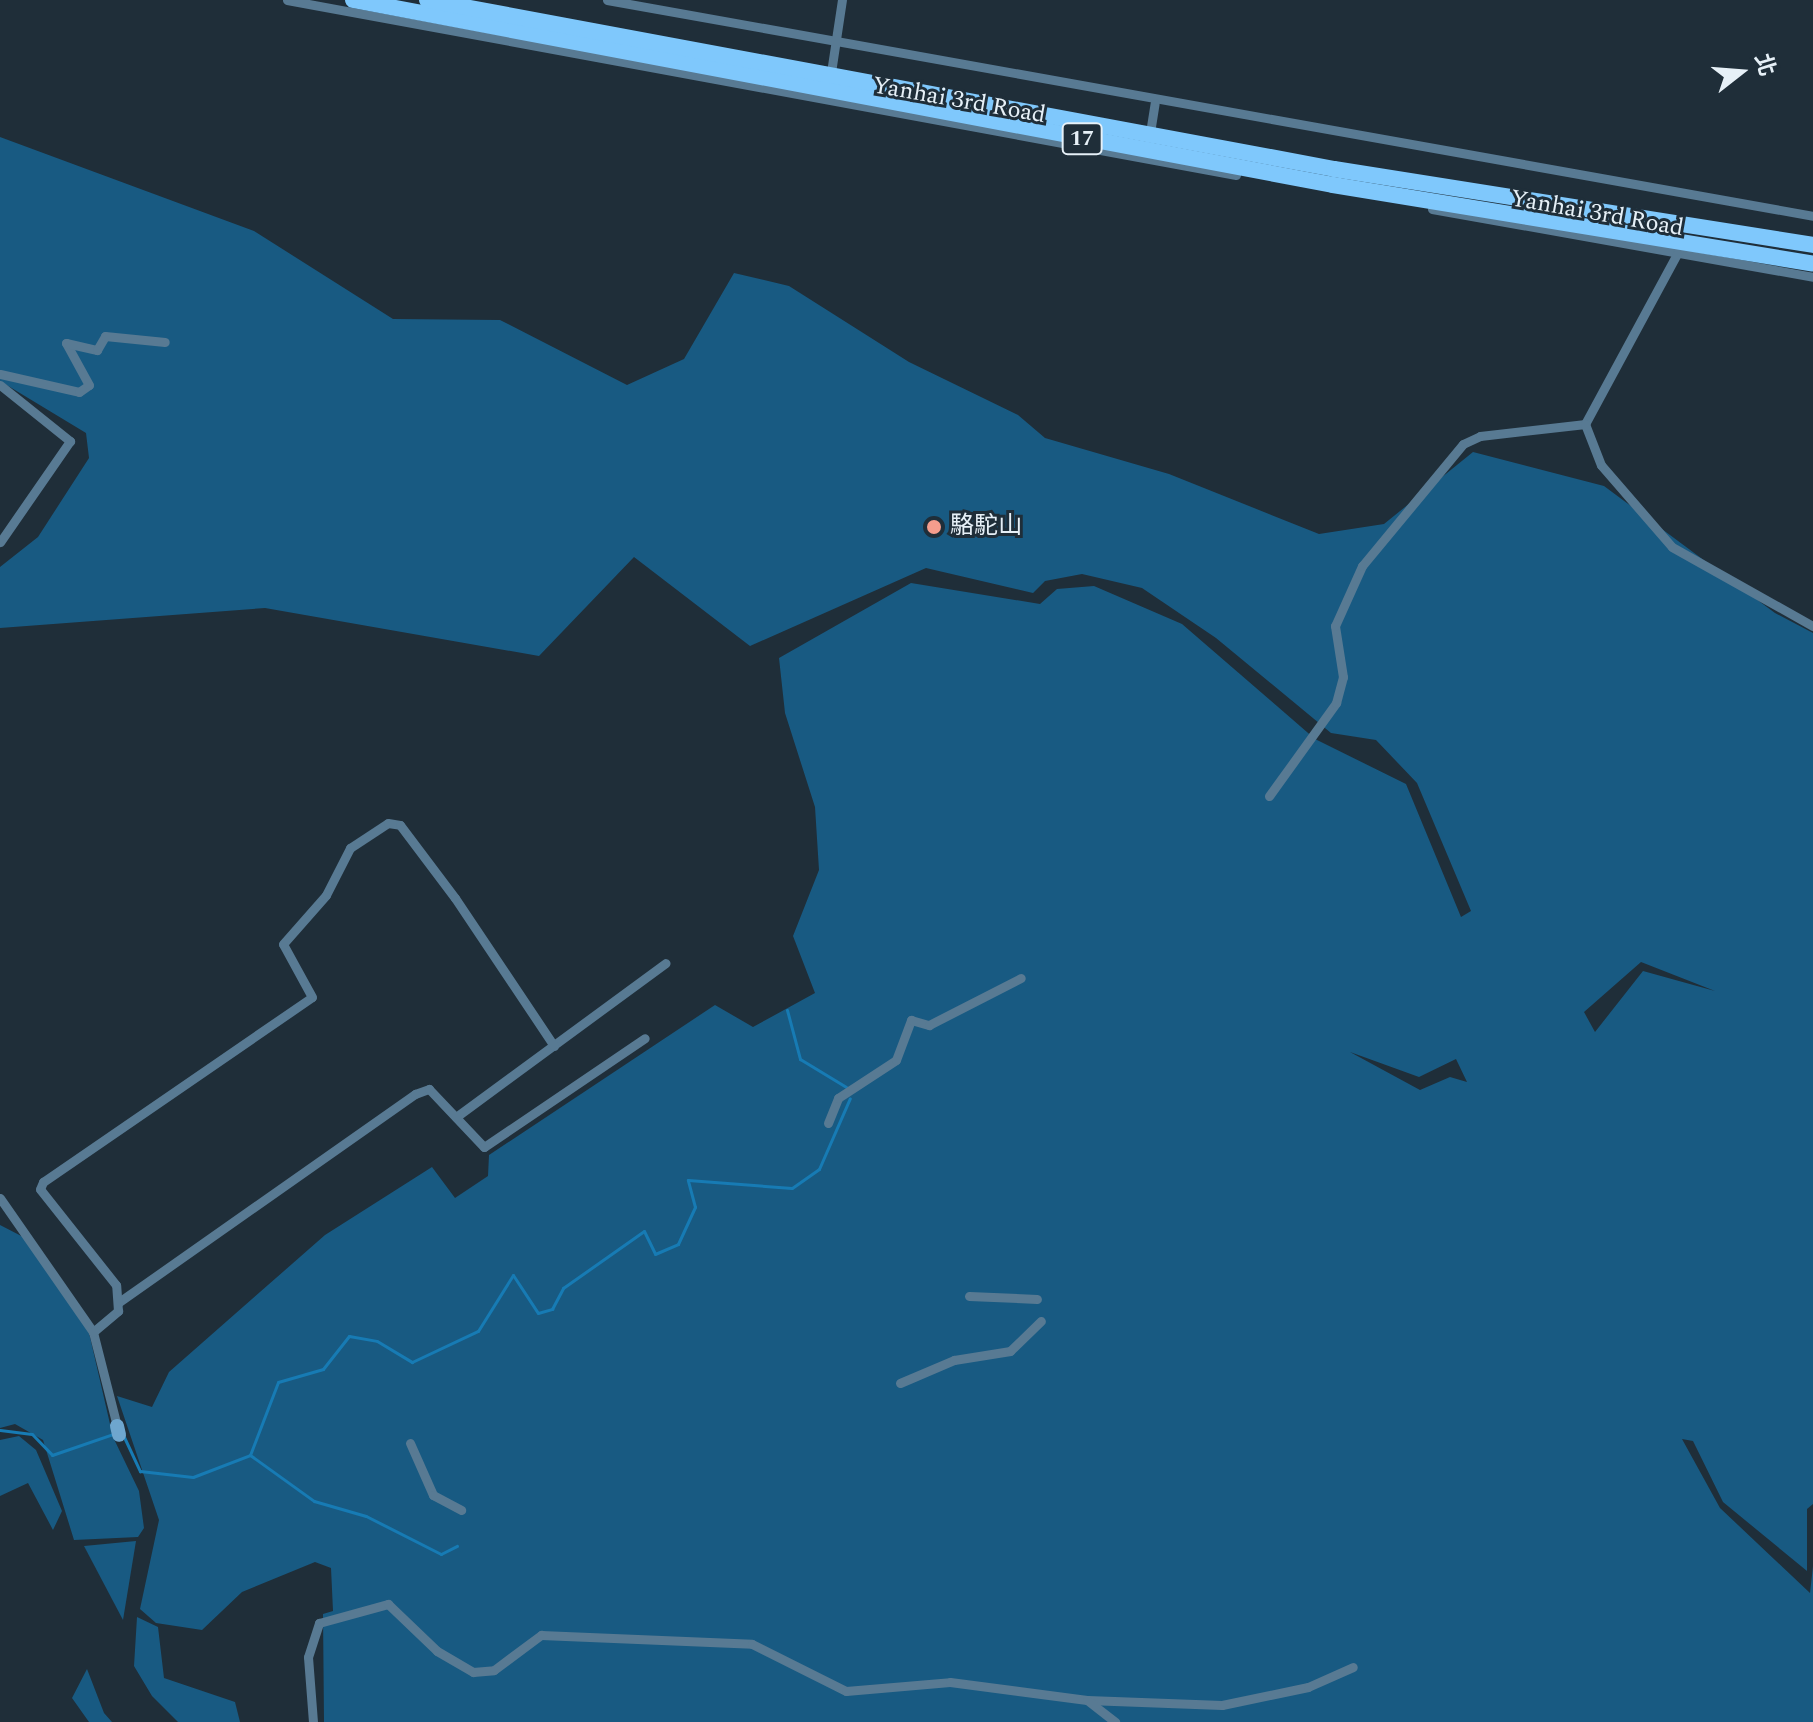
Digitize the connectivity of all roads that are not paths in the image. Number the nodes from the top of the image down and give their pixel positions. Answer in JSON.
{"nodes":[{"id":1,"x":287,"y":0,"type":"edge"},
{"id":2,"x":353,"y":0,"type":"edge"},
{"id":3,"x":427,"y":0,"type":"edge"},
{"id":4,"x":607,"y":0,"type":"edge"},
{"id":5,"x":842,"y":0,"type":"edge"},
{"id":6,"x":375,"y":7,"type":"edge"},
{"id":7,"x":462,"y":20,"type":"junction"},
{"id":8,"x":542,"y":36,"type":"junction"},
{"id":9,"x":835,"y":44,"type":"junction"},
{"id":10,"x":642,"y":55,"type":"junction"},
{"id":11,"x":761,"y":78,"type":"junction"},
{"id":12,"x":828,"y":91,"type":"junction"},
{"id":13,"x":1155,"y":103,"type":"junction"},
{"id":14,"x":1017,"y":125,"type":"junction"},
{"id":15,"x":1147,"y":148,"type":"junction"},
{"id":16,"x":1813,"y":216,"type":"edge"},
{"id":17,"x":1682,"y":238,"type":"junction"},
{"id":18,"x":1813,"y":245,"type":"edge"},
{"id":19,"x":1813,"y":264,"type":"edge"},
{"id":20,"x":1813,"y":277,"type":"edge"},
{"id":21,"x":165,"y":342,"type":"dead end"},
{"id":22,"x":0,"y":374,"type":"edge"},
{"id":23,"x":0,"y":385,"type":"edge"},
{"id":24,"x":1585,"y":424,"type":"junction"},
{"id":25,"x":0,"y":542,"type":"edge"},
{"id":26,"x":1813,"y":626,"type":"edge"},
{"id":27,"x":1269,"y":796,"type":"dead end"},
{"id":28,"x":666,"y":963,"type":"dead end"},
{"id":29,"x":1021,"y":978,"type":"dead end"},
{"id":30,"x":645,"y":1038,"type":"dead end"},
{"id":31,"x":554,"y":1046,"type":"junction"},
{"id":32,"x":456,"y":1117,"type":"junction"},
{"id":33,"x":828,"y":1123,"type":"dead end"},
{"id":34,"x":0,"y":1198,"type":"edge"},
{"id":35,"x":969,"y":1296,"type":"dead end"},
{"id":36,"x":1037,"y":1299,"type":"dead end"},
{"id":37,"x":119,"y":1302,"type":"junction"},
{"id":38,"x":1041,"y":1321,"type":"dead end"},
{"id":39,"x":93,"y":1332,"type":"junction"},
{"id":40,"x":900,"y":1383,"type":"dead end"},
{"id":41,"x":118,"y":1431,"type":"dead end"},
{"id":42,"x":410,"y":1443,"type":"dead end"},
{"id":43,"x":461,"y":1510,"type":"dead end"},
{"id":44,"x":1353,"y":1667,"type":"dead end"},
{"id":45,"x":1087,"y":1700,"type":"junction"},
{"id":46,"x":313,"y":1722,"type":"edge"},
{"id":47,"x":1115,"y":1722,"type":"edge"}],
"edges":[{"from":1,"to":6,"type":"street","name":"Yanhai 3rd Road"},
{"from":2,"to":6,"type":"main road","name":"Yanhai 3rd Road","number":"17"},
{"from":3,"to":7,"type":"main road","name":"Yanhai 3rd Road","number":"17"},
{"from":4,"to":9,"type":"street","name":"Yanhai 3rd Road"},
{"from":5,"to":9,"type":"street"},
{"from":6,"to":7,"type":"main road","name":"Yanhai 3rd Road","number":"17"},
{"from":7,"to":8,"type":"main road","name":"Yanhai 3rd Road","number":"17"},
{"from":7,"to":8,"type":"street","name":"Yanhai 3rd Road"},
{"from":8,"to":10,"type":"main road","name":"Yanhai 3rd Road","number":"17"},
{"from":8,"to":10,"type":"street","name":"Yanhai 3rd Road"},
{"from":9,"to":12,"type":"street"},
{"from":9,"to":13,"type":"street","name":"Yanhai 3rd Road"},
{"from":10,"to":11,"type":"main road","name":"Yanhai 3rd Road","number":"17"},
{"from":10,"to":11,"type":"street","name":"Yanhai 3rd Road"},
{"from":11,"to":12,"type":"main road","name":"Yanhai 3rd Road","number":"17"},
{"from":11,"to":12,"type":"street","name":"Yanhai 3rd Road"},
{"from":12,"to":14,"type":"main road","name":"Yanhai 3rd Road","number":"17"},
{"from":12,"to":14,"type":"street","name":"Yanhai 3rd Road"},
{"from":13,"to":15,"type":"street"},
{"from":13,"to":16,"type":"street","name":"Yanhai 3rd Road"},
{"from":14,"to":15,"type":"main road","name":"Yanhai 3rd Road","number":"17"},
{"from":14,"to":15,"type":"street","name":"Yanhai 3rd Road"},
{"from":15,"to":17,"type":"main road","name":"Yanhai 3rd Road","number":"17"},
{"from":15,"to":17,"type":"street","name":"Yanhai 3rd Road"},
{"from":17,"to":18,"type":"main road","name":"Yanhai 3rd Road","number":"17"},
{"from":17,"to":19,"type":"main road","name":"Yanhai 3rd Road","number":"17"},
{"from":17,"to":20,"type":"street","name":"Yanhai 3rd Road"},
{"from":17,"to":24,"type":"street"},
{"from":21,"to":22,"type":"street"},
{"from":23,"to":25,"type":"street"},
{"from":24,"to":26,"type":"street"},
{"from":24,"to":27,"type":"street"},
{"from":28,"to":31,"type":"street"},
{"from":29,"to":33,"type":"street"},
{"from":30,"to":32,"type":"street"},
{"from":31,"to":32,"type":"street"},
{"from":31,"to":37,"type":"street"},
{"from":32,"to":37,"type":"street"},
{"from":34,"to":39,"type":"street"},
{"from":35,"to":36,"type":"street"},
{"from":37,"to":39,"type":"street"},
{"from":38,"to":40,"type":"street"},
{"from":39,"to":41,"type":"street"},
{"from":42,"to":43,"type":"street"},
{"from":44,"to":45,"type":"street"},
{"from":45,"to":46,"type":"street"},
{"from":45,"to":47,"type":"street"}]}
